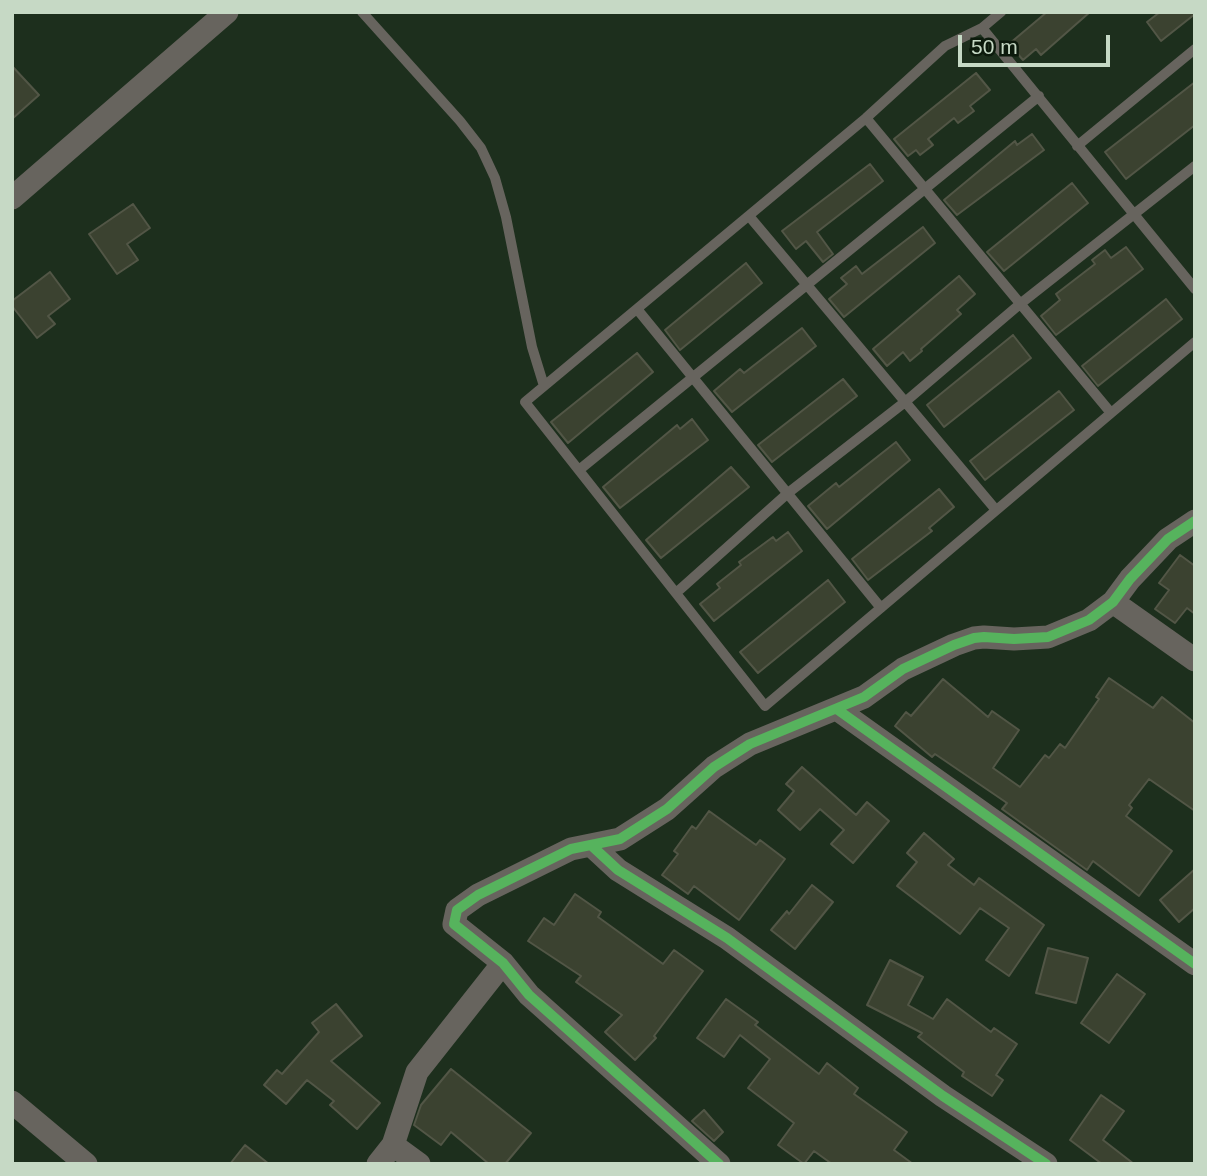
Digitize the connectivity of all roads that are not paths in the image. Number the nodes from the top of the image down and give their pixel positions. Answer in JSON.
{"nodes":[{"id":1,"x":227,"y":12,"type":"edge"},
{"id":2,"x":362,"y":12,"type":"edge"},
{"id":3,"x":1002,"y":12,"type":"edge"},
{"id":4,"x":982,"y":28,"type":"junction"},
{"id":5,"x":1195,"y":49,"type":"edge"},
{"id":6,"x":1039,"y":96,"type":"junction"},
{"id":7,"x":866,"y":118,"type":"junction"},
{"id":8,"x":1077,"y":146,"type":"junction"},
{"id":9,"x":1195,"y":166,"type":"edge"},
{"id":10,"x":925,"y":190,"type":"junction"},
{"id":11,"x":12,"y":198,"type":"edge"},
{"id":12,"x":1135,"y":215,"type":"junction"},
{"id":13,"x":749,"y":216,"type":"junction"},
{"id":14,"x":807,"y":285,"type":"junction"},
{"id":15,"x":1195,"y":289,"type":"edge"},
{"id":16,"x":1020,"y":303,"type":"junction"},
{"id":17,"x":637,"y":309,"type":"junction"},
{"id":18,"x":1195,"y":342,"type":"edge"},
{"id":19,"x":693,"y":378,"type":"junction"},
{"id":20,"x":544,"y":386,"type":"junction"},
{"id":21,"x":905,"y":402,"type":"junction"},
{"id":22,"x":1111,"y":413,"type":"junction"},
{"id":23,"x":579,"y":470,"type":"junction"},
{"id":24,"x":788,"y":494,"type":"junction"},
{"id":25,"x":996,"y":510,"type":"junction"},
{"id":26,"x":1195,"y":521,"type":"edge"},
{"id":27,"x":676,"y":593,"type":"junction"},
{"id":28,"x":1113,"y":601,"type":"junction"},
{"id":29,"x":881,"y":608,"type":"junction"},
{"id":30,"x":1195,"y":660,"type":"edge"},
{"id":31,"x":838,"y":709,"type":"junction"},
{"id":32,"x":592,"y":846,"type":"junction"},
{"id":33,"x":503,"y":962,"type":"junction"},
{"id":34,"x":1195,"y":964,"type":"edge"},
{"id":35,"x":12,"y":1102,"type":"edge"},
{"id":36,"x":393,"y":1145,"type":"junction"},
{"id":37,"x":86,"y":1164,"type":"edge"},
{"id":38,"x":378,"y":1164,"type":"edge"},
{"id":39,"x":419,"y":1164,"type":"edge"},
{"id":40,"x":719,"y":1164,"type":"edge"},
{"id":41,"x":1046,"y":1164,"type":"edge"}],
"edges":[{"from":1,"to":11,"type":"street"},
{"from":2,"to":20,"type":"lane"},
{"from":3,"to":4,"type":"lane"},
{"from":4,"to":6,"type":"lane"},
{"from":4,"to":7,"type":"lane"},
{"from":5,"to":8,"type":"lane"},
{"from":6,"to":8,"type":"lane"},
{"from":6,"to":10,"type":"lane"},
{"from":7,"to":10,"type":"lane"},
{"from":7,"to":13,"type":"lane"},
{"from":8,"to":12,"type":"lane"},
{"from":9,"to":12,"type":"lane"},
{"from":10,"to":14,"type":"lane"},
{"from":10,"to":16,"type":"lane"},
{"from":12,"to":15,"type":"lane"},
{"from":12,"to":16,"type":"lane"},
{"from":13,"to":14,"type":"lane"},
{"from":13,"to":17,"type":"lane"},
{"from":14,"to":19,"type":"lane"},
{"from":14,"to":21,"type":"lane"},
{"from":16,"to":21,"type":"lane"},
{"from":16,"to":22,"type":"lane"},
{"from":17,"to":19,"type":"lane"},
{"from":17,"to":20,"type":"lane"},
{"from":18,"to":22,"type":"lane"},
{"from":19,"to":23,"type":"lane"},
{"from":19,"to":24,"type":"lane"},
{"from":20,"to":23,"type":"lane"},
{"from":21,"to":24,"type":"lane"},
{"from":21,"to":25,"type":"lane"},
{"from":22,"to":25,"type":"lane"},
{"from":23,"to":27,"type":"lane"},
{"from":24,"to":27,"type":"lane"},
{"from":24,"to":29,"type":"lane"},
{"from":25,"to":29,"type":"lane"},
{"from":26,"to":28,"type":"street"},
{"from":27,"to":29,"type":"lane"},
{"from":28,"to":30,"type":"street"},
{"from":28,"to":31,"type":"street"},
{"from":31,"to":32,"type":"street"},
{"from":31,"to":34,"type":"street"},
{"from":32,"to":33,"type":"street"},
{"from":32,"to":41,"type":"street"},
{"from":33,"to":36,"type":"street"},
{"from":33,"to":40,"type":"street"},
{"from":35,"to":37,"type":"street"},
{"from":36,"to":38,"type":"street"},
{"from":36,"to":39,"type":"street"}]}
